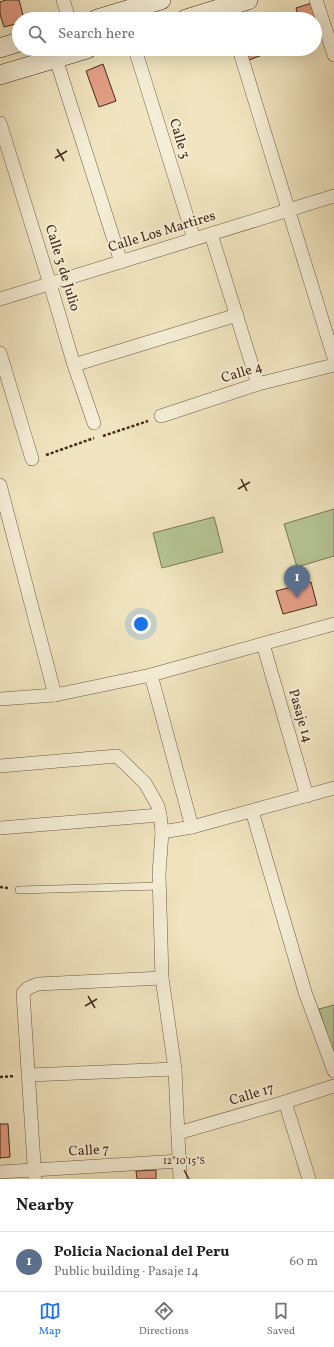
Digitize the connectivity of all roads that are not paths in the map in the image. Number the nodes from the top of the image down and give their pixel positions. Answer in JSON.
{"nodes":[{"id":1,"x":63,"y":0,"type":"edge"},
{"id":2,"x":161,"y":0,"type":"edge"},
{"id":3,"x":248,"y":0,"type":"edge"},
{"id":4,"x":316,"y":0,"type":"edge"},
{"id":5,"x":67,"y":12,"type":"edge"},
{"id":6,"x":121,"y":12,"type":"edge"},
{"id":7,"x":230,"y":12,"type":"edge"},
{"id":8,"x":320,"y":12,"type":"edge"},
{"id":9,"x":322,"y":18,"type":"edge"},
{"id":10,"x":12,"y":44,"type":"edge"},
{"id":11,"x":0,"y":48,"type":"edge"},
{"id":12,"x":334,"y":55,"type":"edge"},
{"id":13,"x":65,"y":56,"type":"edge"},
{"id":14,"x":137,"y":56,"type":"edge"},
{"id":15,"x":241,"y":56,"type":"edge"},
{"id":16,"x":56,"y":59,"type":"junction"},
{"id":17,"x":0,"y":76,"type":"edge"},
{"id":18,"x":0,"y":123,"type":"edge"},
{"id":19,"x":334,"y":196,"type":"edge"},
{"id":20,"x":288,"y":210,"type":"junction"},
{"id":21,"x":211,"y":234,"type":"junction"},
{"id":22,"x":194,"y":239,"type":"junction"},
{"id":23,"x":121,"y":262,"type":"junction"},
{"id":24,"x":50,"y":284,"type":"junction"},
{"id":25,"x":0,"y":299,"type":"edge"},
{"id":26,"x":237,"y":315,"type":"junction"},
{"id":27,"x":0,"y":353,"type":"edge"},
{"id":28,"x":334,"y":358,"type":"edge"},
{"id":29,"x":74,"y":365,"type":"junction"},
{"id":30,"x":334,"y":365,"type":"edge"},
{"id":31,"x":258,"y":384,"type":"junction"},
{"id":32,"x":161,"y":416,"type":"dead end"},
{"id":33,"x":94,"y":422,"type":"dead end"},
{"id":34,"x":32,"y":459,"type":"dead end"},
{"id":35,"x":0,"y":485,"type":"edge"},
{"id":36,"x":334,"y":624,"type":"edge"},
{"id":37,"x":263,"y":644,"type":"junction"},
{"id":38,"x":151,"y":675,"type":"junction"},
{"id":39,"x":55,"y":695,"type":"junction"},
{"id":40,"x":0,"y":699,"type":"edge"},
{"id":41,"x":0,"y":766,"type":"edge"},
{"id":42,"x":334,"y":788,"type":"edge"},
{"id":43,"x":307,"y":796,"type":"junction"},
{"id":44,"x":252,"y":811,"type":"junction"},
{"id":45,"x":160,"y":815,"type":"junction"},
{"id":46,"x":192,"y":826,"type":"junction"},
{"id":47,"x":0,"y":828,"type":"edge"},
{"id":48,"x":162,"y":832,"type":"junction"},
{"id":49,"x":160,"y":886,"type":"junction"},
{"id":50,"x":19,"y":890,"type":"dead end"},
{"id":51,"x":162,"y":978,"type":"junction"},
{"id":52,"x":175,"y":1069,"type":"junction"},
{"id":53,"x":334,"y":1071,"type":"edge"},
{"id":54,"x":29,"y":1075,"type":"junction"},
{"id":55,"x":334,"y":1086,"type":"edge"},
{"id":56,"x":285,"y":1102,"type":"junction"},
{"id":57,"x":178,"y":1133,"type":"junction"},
{"id":58,"x":180,"y":1161,"type":"junction"},
{"id":59,"x":0,"y":1172,"type":"edge"},
{"id":60,"x":35,"y":1175,"type":"edge"},
{"id":61,"x":180,"y":1179,"type":"edge"},
{"id":62,"x":309,"y":1179,"type":"edge"}],
"edges":[{"from":1,"to":5,"type":"street"},
{"from":2,"to":6,"type":"main road"},
{"from":3,"to":7,"type":"main road"},
{"from":4,"to":8,"type":"street"},
{"from":9,"to":12,"type":"street"},
{"from":10,"to":11,"type":"main road"},
{"from":13,"to":16,"type":"main road"},
{"from":14,"to":22,"type":"street","name":"Calle 3"},
{"from":15,"to":20,"type":"street"},
{"from":16,"to":17,"type":"main road"},
{"from":16,"to":23,"type":"street"},
{"from":18,"to":24,"type":"street","name":"Calle 3 de Julio"},
{"from":19,"to":20,"type":"street","name":"Calle Los Martires"},
{"from":20,"to":21,"type":"street","name":"Calle Los Martires"},
{"from":20,"to":28,"type":"street"},
{"from":21,"to":22,"type":"street","name":"Calle Los Martires"},
{"from":21,"to":26,"type":"street"},
{"from":22,"to":23,"type":"street","name":"Calle Los Martires"},
{"from":23,"to":24,"type":"street","name":"Calle Los Martires"},
{"from":24,"to":25,"type":"street","name":"Calle Los Martires"},
{"from":24,"to":29,"type":"street","name":"Calle 3 de Julio"},
{"from":26,"to":29,"type":"street"},
{"from":26,"to":31,"type":"street"},
{"from":27,"to":34,"type":"street"},
{"from":29,"to":33,"type":"street","name":"Calle 3 de Julio"},
{"from":30,"to":31,"type":"street","name":"Calle 4"},
{"from":31,"to":32,"type":"street","name":"Calle 4"},
{"from":35,"to":39,"type":"street"},
{"from":36,"to":37,"type":"street"},
{"from":37,"to":38,"type":"street"},
{"from":37,"to":43,"type":"street","name":"Pasaje 14"},
{"from":38,"to":39,"type":"street"},
{"from":38,"to":46,"type":"street"},
{"from":39,"to":40,"type":"street"},
{"from":41,"to":45,"type":"street"},
{"from":42,"to":43,"type":"street"},
{"from":43,"to":44,"type":"street"},
{"from":44,"to":46,"type":"street"},
{"from":44,"to":53,"type":"street"},
{"from":45,"to":47,"type":"street"},
{"from":45,"to":48,"type":"street"},
{"from":46,"to":48,"type":"street"},
{"from":48,"to":49,"type":"street"},
{"from":49,"to":50,"type":"lane"},
{"from":49,"to":51,"type":"street"},
{"from":51,"to":52,"type":"street"},
{"from":51,"to":54,"type":"street"},
{"from":52,"to":54,"type":"street"},
{"from":52,"to":57,"type":"street"},
{"from":54,"to":60,"type":"street"},
{"from":55,"to":56,"type":"street","name":"Calle 17"},
{"from":56,"to":57,"type":"street","name":"Calle 17"},
{"from":56,"to":62,"type":"street"},
{"from":57,"to":58,"type":"street"},
{"from":58,"to":60,"type":"street","name":"Calle 7"},
{"from":58,"to":61,"type":"street"},
{"from":59,"to":60,"type":"street","name":"Calle 7"}]}
